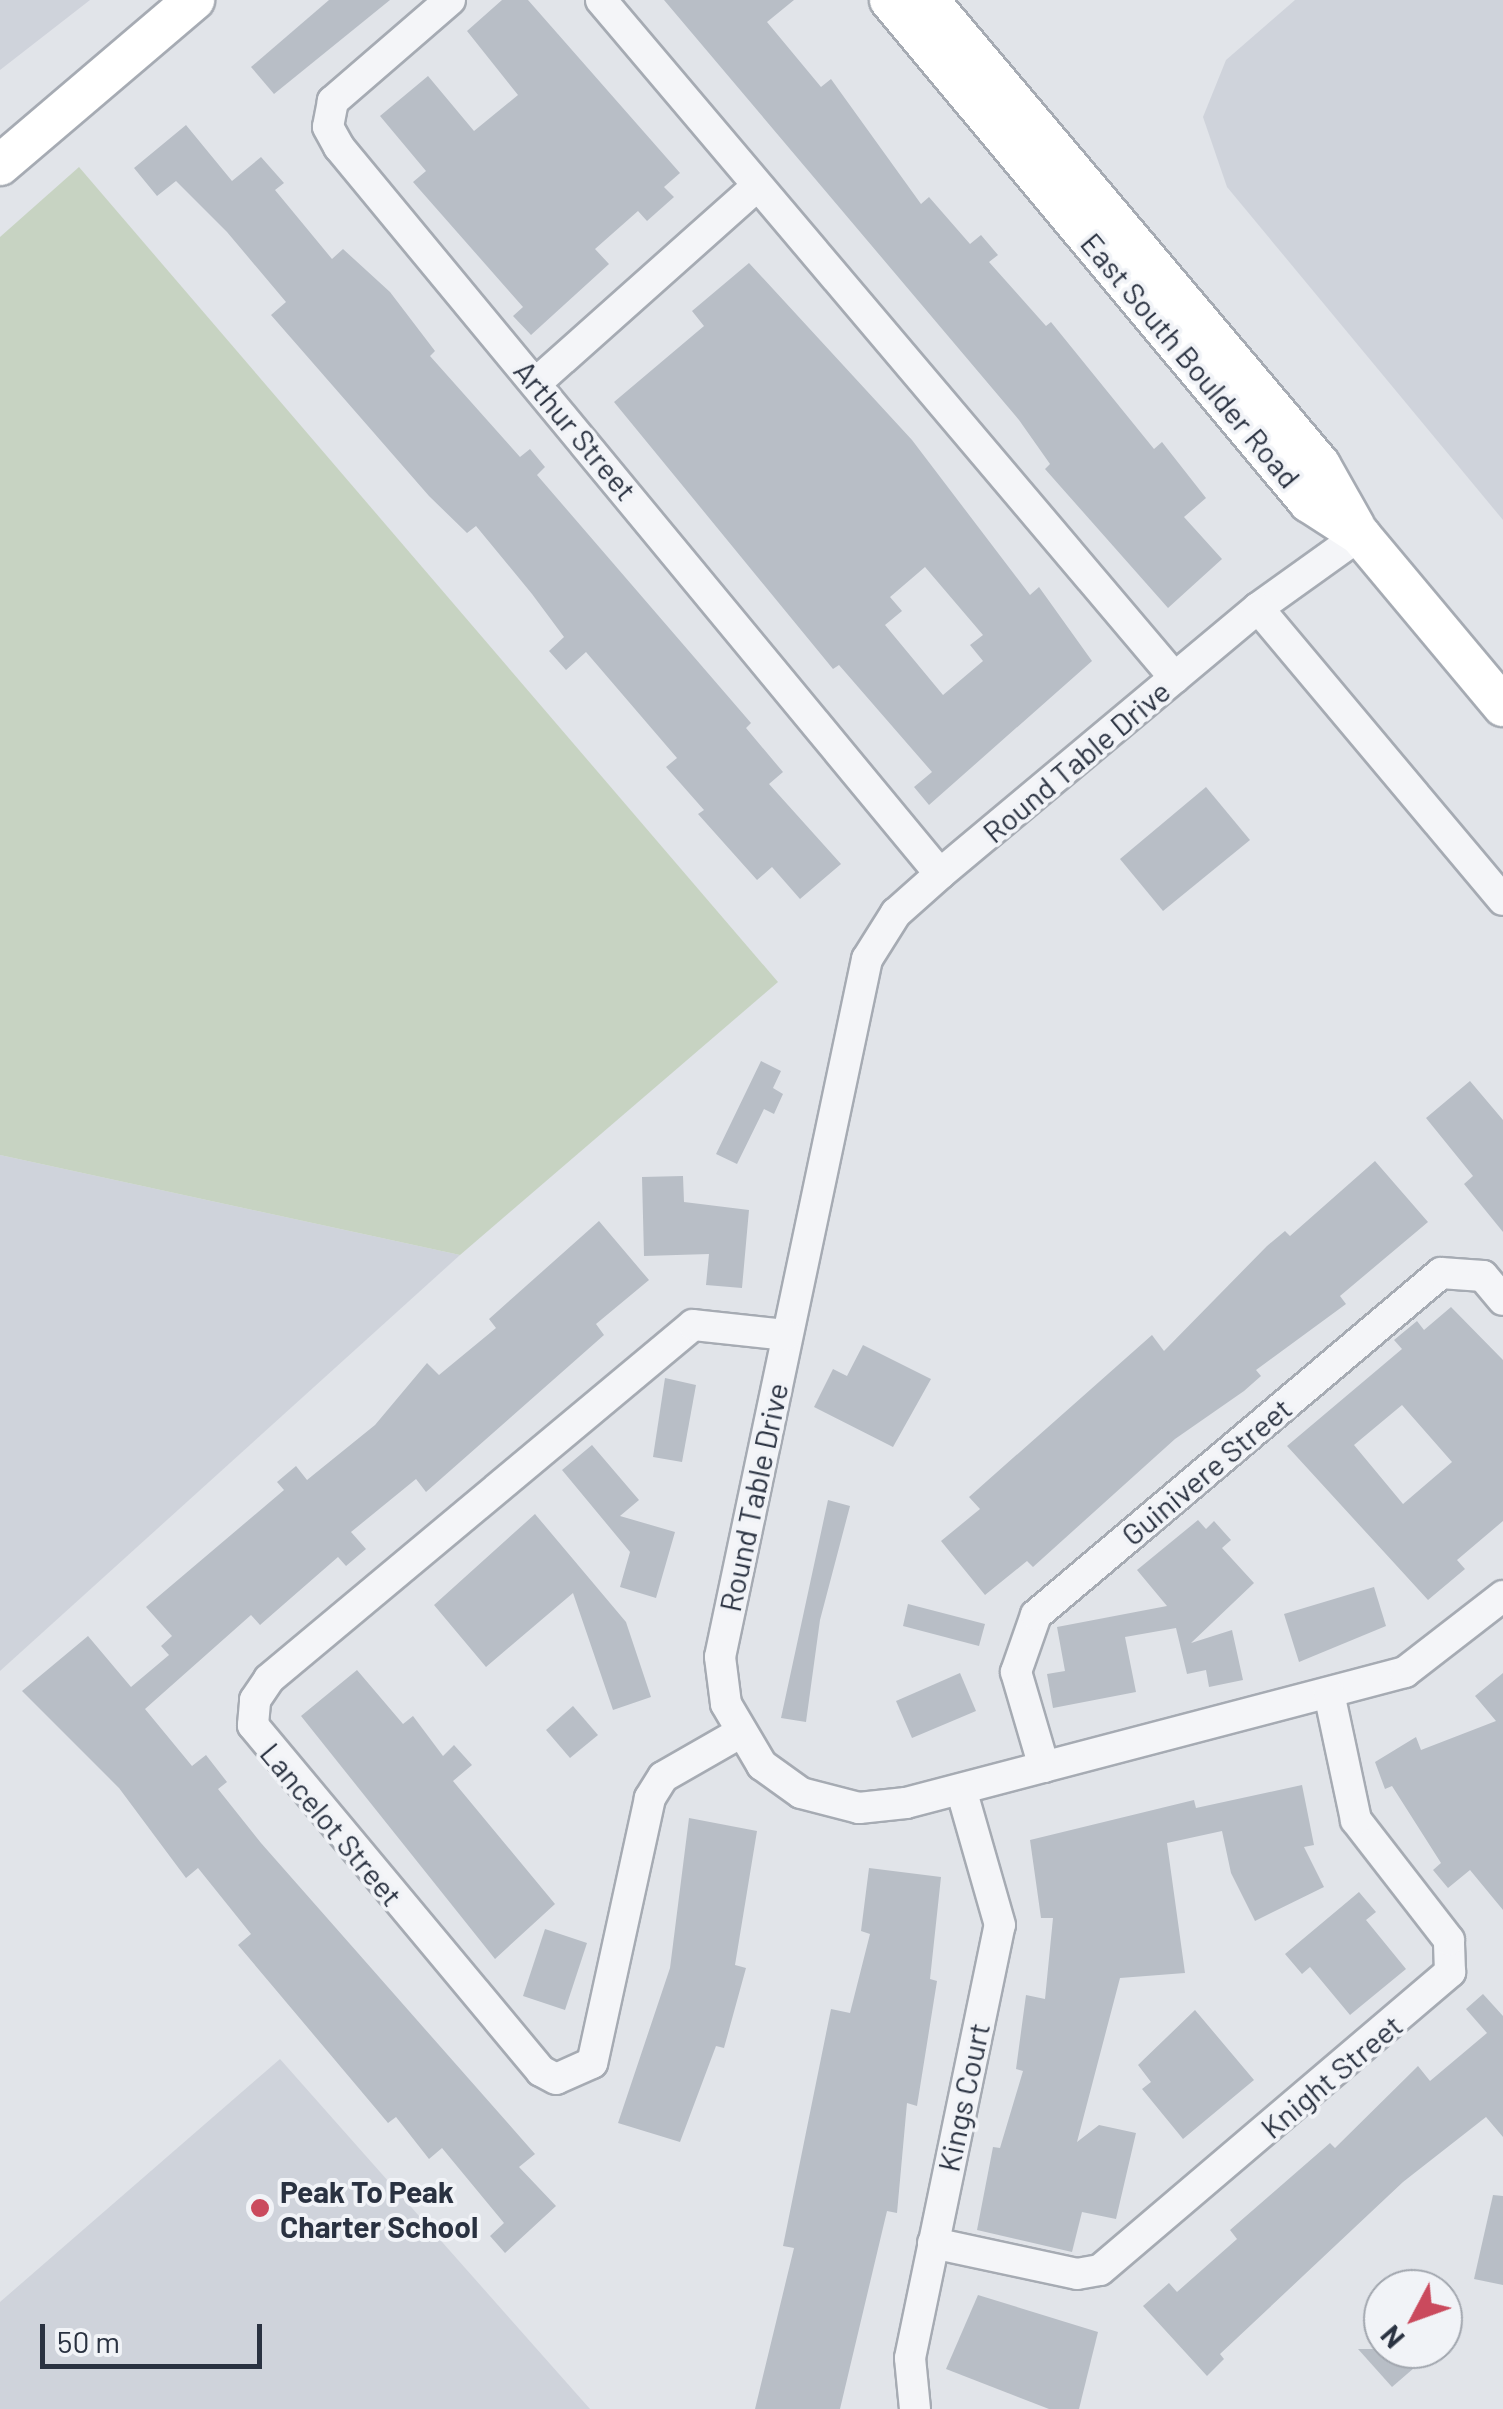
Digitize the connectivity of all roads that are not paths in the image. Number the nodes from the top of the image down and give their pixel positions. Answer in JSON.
{"nodes":[{"id":1,"x":194,"y":0,"type":"edge"},
{"id":2,"x":450,"y":0,"type":"edge"},
{"id":3,"x":601,"y":0,"type":"edge"},
{"id":4,"x":890,"y":0,"type":"edge"},
{"id":5,"x":928,"y":0,"type":"edge"},
{"id":6,"x":951,"y":0,"type":"edge"},
{"id":7,"x":996,"y":80,"type":"junction"},
{"id":8,"x":0,"y":165,"type":"edge"},
{"id":9,"x":757,"y":186,"type":"junction"},
{"id":10,"x":536,"y":383,"type":"junction"},
{"id":11,"x":1360,"y":535,"type":"junction"},
{"id":12,"x":1258,"y":608,"type":"junction"},
{"id":13,"x":1176,"y":678,"type":"junction"},
{"id":14,"x":1503,"y":706,"type":"edge"},
{"id":15,"x":940,"y":874,"type":"junction"},
{"id":16,"x":1503,"y":900,"type":"edge"},
{"id":17,"x":1503,"y":1300,"type":"edge"},
{"id":18,"x":786,"y":1335,"type":"junction"},
{"id":19,"x":1503,"y":1596,"type":"edge"},
{"id":20,"x":1329,"y":1693,"type":"junction"},
{"id":21,"x":738,"y":1734,"type":"junction"},
{"id":22,"x":1044,"y":1767,"type":"junction"},
{"id":23,"x":961,"y":1789,"type":"junction"},
{"id":24,"x":933,"y":2243,"type":"junction"},
{"id":25,"x":915,"y":2409,"type":"edge"}],
"edges":[{"from":1,"to":8,"type":"main road"},
{"from":2,"to":10,"type":"street","name":"Arthur Street"},
{"from":3,"to":9,"type":"street"},
{"from":4,"to":11,"type":"main road","name":"East South Boulder Road"},
{"from":5,"to":7,"type":"main road"},
{"from":6,"to":7,"type":"main road"},
{"from":7,"to":11,"type":"main road"},
{"from":9,"to":10,"type":"street"},
{"from":9,"to":13,"type":"street"},
{"from":10,"to":15,"type":"street","name":"Arthur Street"},
{"from":11,"to":12,"type":"street","name":"Round Table Drive"},
{"from":11,"to":14,"type":"main road","name":"East South Boulder Road"},
{"from":12,"to":13,"type":"street","name":"Round Table Drive"},
{"from":12,"to":16,"type":"street"},
{"from":13,"to":15,"type":"street","name":"Round Table Drive"},
{"from":15,"to":18,"type":"street","name":"Round Table Drive"},
{"from":17,"to":22,"type":"street","name":"Guinivere Street"},
{"from":18,"to":21,"type":"street","name":"Round Table Drive"},
{"from":18,"to":21,"type":"street","name":"Lancelot Street"},
{"from":19,"to":20,"type":"street","name":"Round Table Drive"},
{"from":20,"to":22,"type":"street","name":"Round Table Drive"},
{"from":20,"to":24,"type":"street","name":"Knight Street"},
{"from":21,"to":23,"type":"street","name":"Round Table Drive"},
{"from":22,"to":23,"type":"street","name":"Round Table Drive"},
{"from":23,"to":24,"type":"street","name":"Kings Court"},
{"from":24,"to":25,"type":"street","name":"Kings Court"}]}
